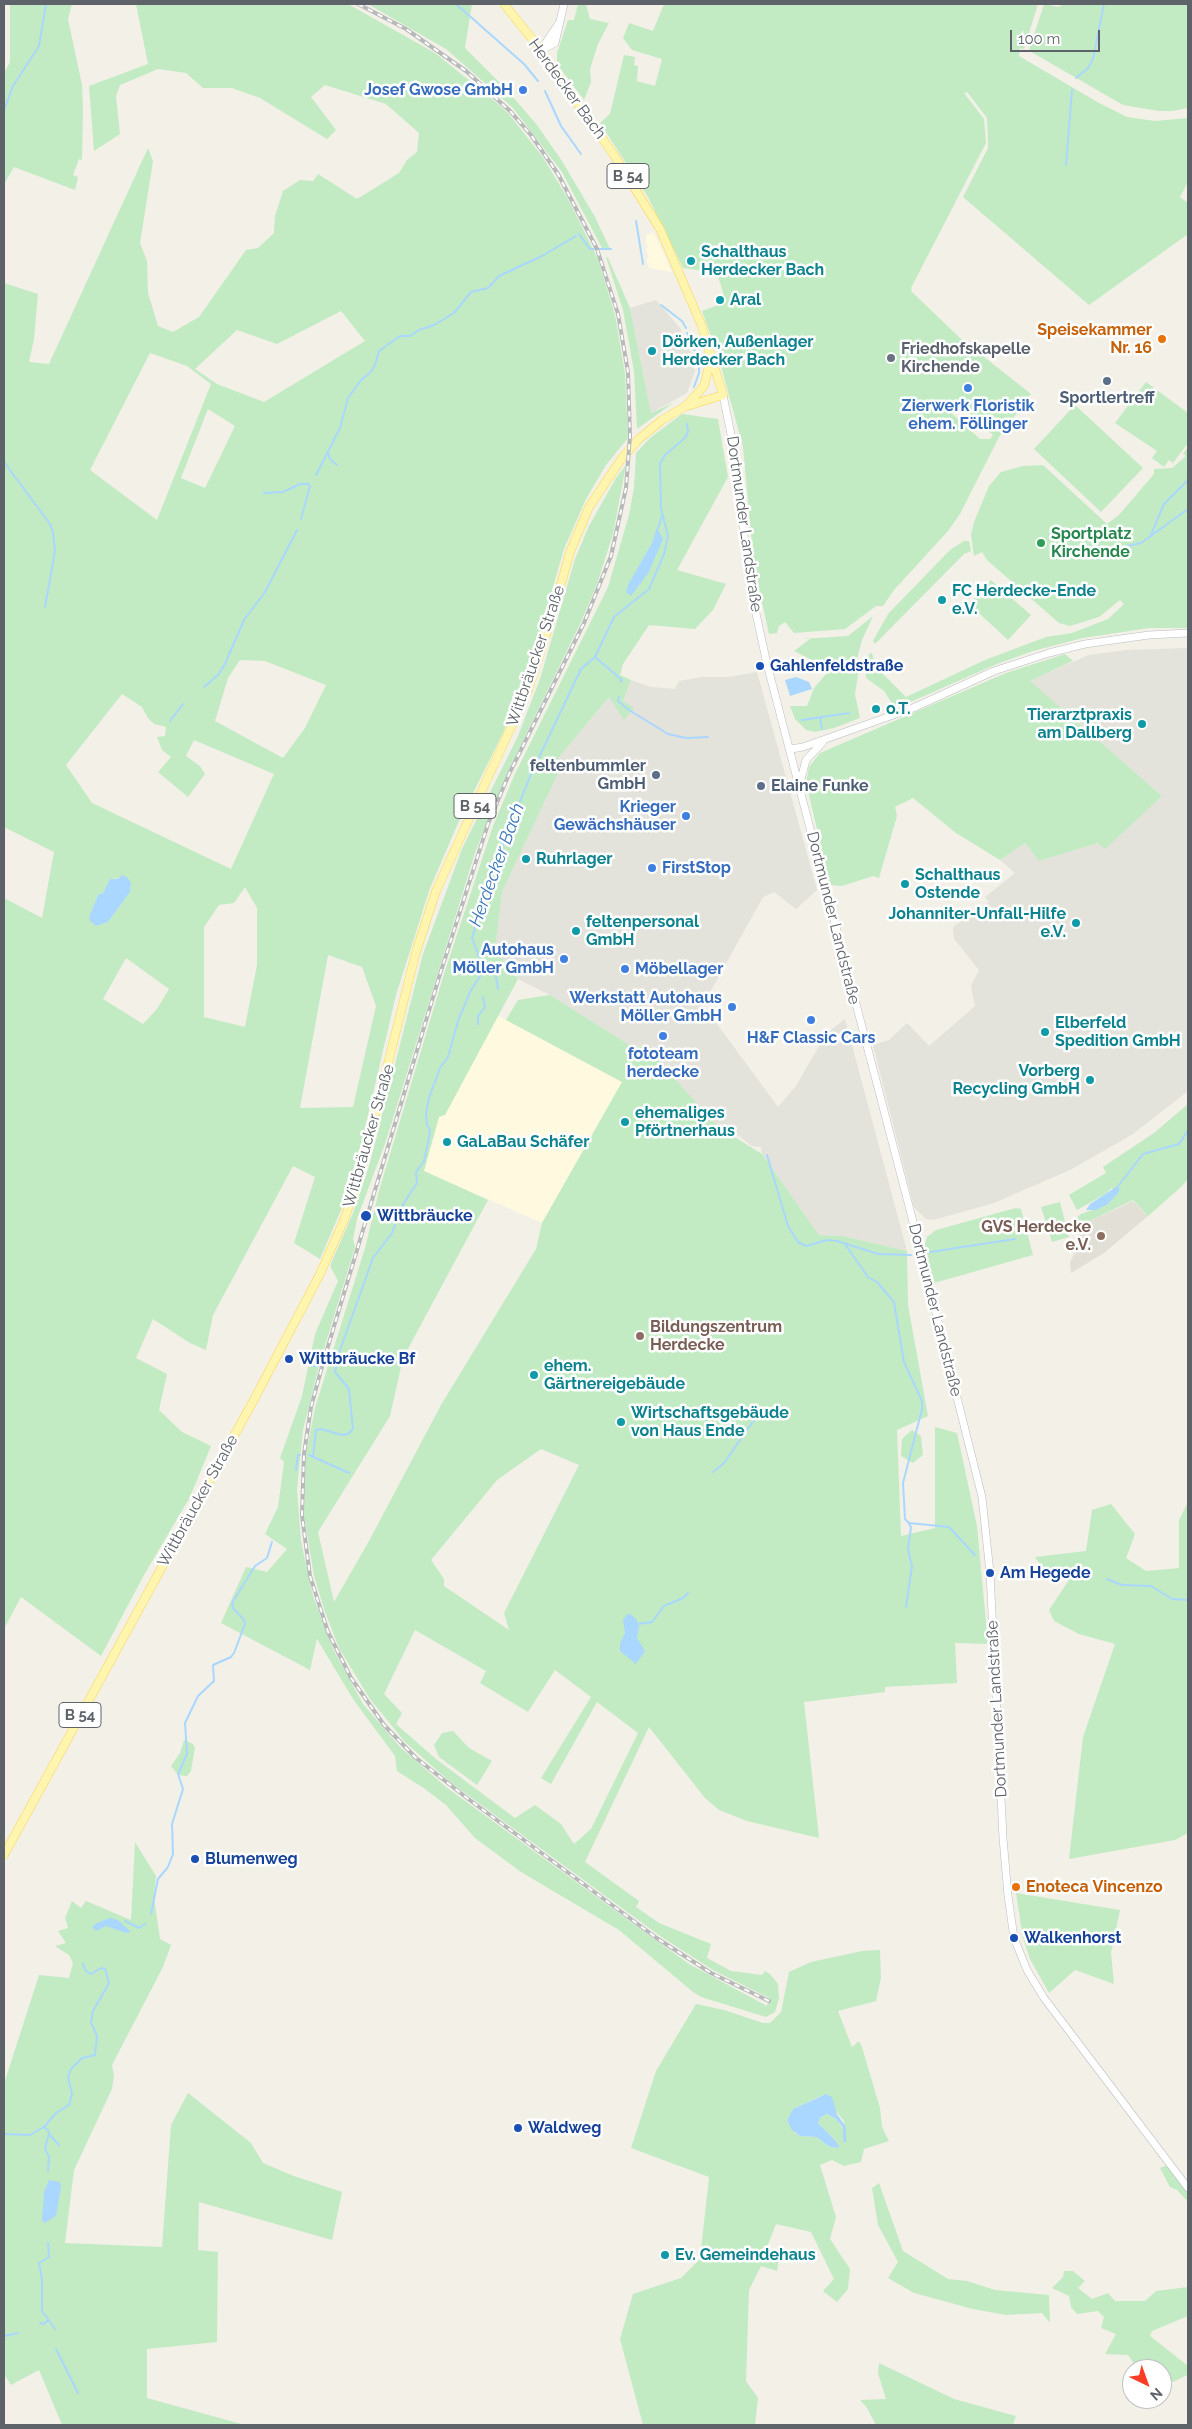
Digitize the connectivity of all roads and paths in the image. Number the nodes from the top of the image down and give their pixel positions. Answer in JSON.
{"nodes":[{"id":1,"x":504,"y":4,"type":"edge"},
{"id":2,"x":564,"y":4,"type":"edge"},
{"id":3,"x":541,"y":50,"type":"junction"},
{"id":4,"x":712,"y":356,"type":"junction"},
{"id":5,"x":723,"y":395,"type":"junction"},
{"id":6,"x":684,"y":407,"type":"junction"},
{"id":7,"x":1188,"y":634,"type":"edge"},
{"id":8,"x":827,"y":738,"type":"junction"},
{"id":9,"x":791,"y":749,"type":"junction"},
{"id":10,"x":800,"y":784,"type":"junction"},
{"id":11,"x":4,"y":1854,"type":"edge"},
{"id":12,"x":1188,"y":2188,"type":"edge"}],
"edges":[{"from":1,"to":3,"type":"main road","name":"Herdecker Bach","number":"B 54"},
{"from":2,"to":3,"type":"main road"},
{"from":3,"to":4,"type":"main road","name":"Herdecker Bach","number":"B 54"},
{"from":4,"to":5,"type":"main road","name":"Herdecker Bach","number":"B 54"},
{"from":4,"to":6,"type":"main road","name":"Wittbräucker Straße","number":"B 54"},
{"from":5,"to":6,"type":"main road","name":"Wittbräucker Straße","number":"B 54"},
{"from":5,"to":9,"type":"main road","name":"Dortmunder Landstraße"},
{"from":6,"to":11,"type":"main road","name":"Wittbräucker Straße","number":"B 54"},
{"from":7,"to":8,"type":"main road"},
{"from":8,"to":9,"type":"main road"},
{"from":8,"to":10,"type":"main road"},
{"from":9,"to":10,"type":"main road","name":"Dortmunder Landstraße"},
{"from":10,"to":12,"type":"main road","name":"Dortmunder Landstraße"}]}
